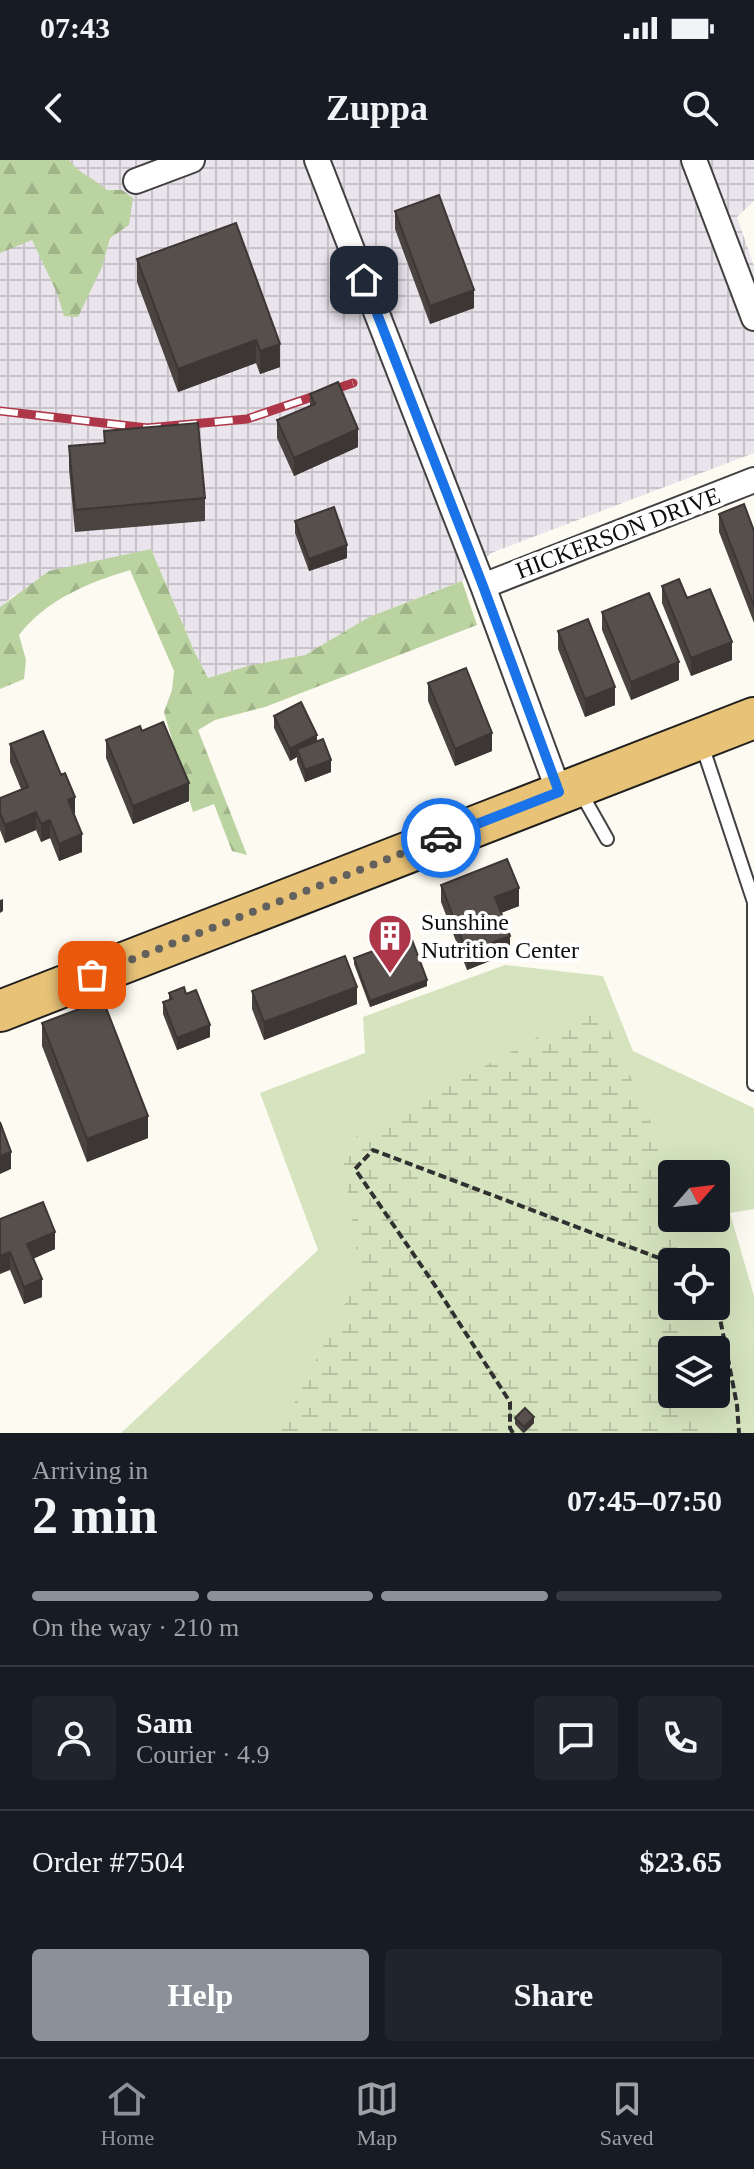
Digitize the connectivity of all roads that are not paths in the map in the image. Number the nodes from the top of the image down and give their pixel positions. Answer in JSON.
{"nodes":[{"id":1,"x":192,"y":160,"type":"edge"},
{"id":2,"x":317,"y":160,"type":"edge"},
{"id":3,"x":694,"y":160,"type":"edge"},
{"id":4,"x":136,"y":181,"type":"dead end"},
{"id":5,"x":754,"y":318,"type":"edge"},
{"id":6,"x":754,"y":480,"type":"edge"},
{"id":7,"x":483,"y":586,"type":"junction"},
{"id":8,"x":754,"y":718,"type":"edge"},
{"id":9,"x":700,"y":739,"type":"junction"},
{"id":10,"x":568,"y":789,"type":"junction"},
{"id":11,"x":607,"y":839,"type":"dead end"},
{"id":12,"x":754,"y":902,"type":"edge"},
{"id":13,"x":0,"y":1011,"type":"edge"},
{"id":14,"x":754,"y":1084,"type":"edge"}],
"edges":[{"from":1,"to":4,"type":"street"},
{"from":2,"to":7,"type":"street"},
{"from":3,"to":5,"type":"street"},
{"from":6,"to":7,"type":"street","name":"HICKERSON DRIVE"},
{"from":7,"to":10,"type":"street"},
{"from":8,"to":9,"type":"main road"},
{"from":9,"to":10,"type":"main road"},
{"from":9,"to":12,"type":"lane"},
{"from":10,"to":11,"type":"lane"},
{"from":10,"to":13,"type":"main road"},
{"from":12,"to":14,"type":"lane"}]}
